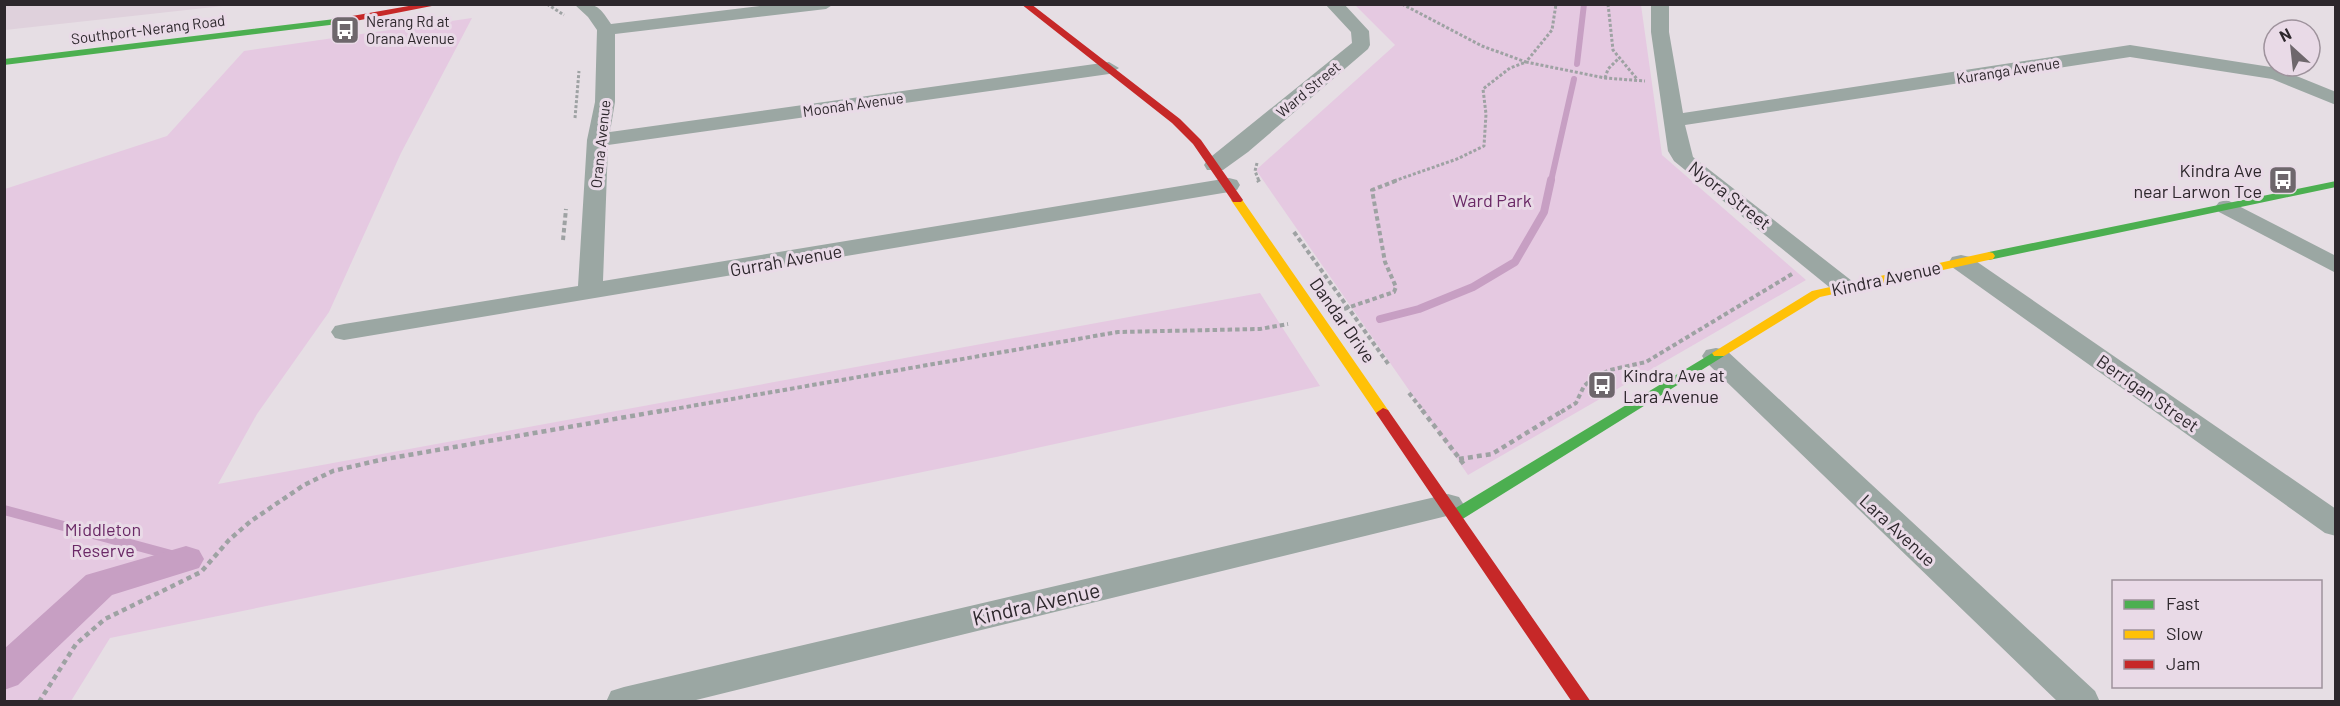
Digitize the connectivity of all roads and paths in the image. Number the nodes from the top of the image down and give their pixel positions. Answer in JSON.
{"nodes":[{"id":1,"x":438,"y":4,"type":"edge"},
{"id":2,"x":547,"y":4,"type":"edge"},
{"id":3,"x":826,"y":4,"type":"edge"},
{"id":4,"x":1025,"y":4,"type":"edge"},
{"id":5,"x":1333,"y":4,"type":"edge"},
{"id":6,"x":1402,"y":4,"type":"edge"},
{"id":7,"x":1556,"y":4,"type":"edge"},
{"id":8,"x":1608,"y":4,"type":"edge"},
{"id":9,"x":1660,"y":4,"type":"edge"},
{"id":10,"x":576,"y":11,"type":"edge"},
{"id":11,"x":606,"y":30,"type":"junction"},
{"id":12,"x":1619,"y":58,"type":"junction"},
{"id":13,"x":4,"y":62,"type":"edge"},
{"id":14,"x":1527,"y":62,"type":"junction"},
{"id":15,"x":580,"y":65,"type":"dead end"},
{"id":16,"x":1109,"y":68,"type":"junction"},
{"id":17,"x":1605,"y":78,"type":"junction"},
{"id":18,"x":1638,"y":80,"type":"junction"},
{"id":19,"x":1668,"y":83,"type":"junction"},
{"id":20,"x":2336,"y":99,"type":"edge"},
{"id":21,"x":1675,"y":120,"type":"junction"},
{"id":22,"x":574,"y":123,"type":"dead end"},
{"id":23,"x":598,"y":140,"type":"junction"},
{"id":24,"x":1254,"y":160,"type":"dead end"},
{"id":25,"x":1215,"y":165,"type":"junction"},
{"id":26,"x":2336,"y":184,"type":"edge"},
{"id":27,"x":1229,"y":185,"type":"junction"},
{"id":28,"x":1262,"y":187,"type":"dead end"},
{"id":29,"x":566,"y":205,"type":"dead end"},
{"id":30,"x":2227,"y":207,"type":"junction"},
{"id":31,"x":1289,"y":224,"type":"dead end"},
{"id":32,"x":563,"y":240,"type":"dead end"},
{"id":33,"x":1961,"y":262,"type":"junction"},
{"id":34,"x":2336,"y":266,"type":"edge"},
{"id":35,"x":1794,"y":268,"type":"dead end"},
{"id":36,"x":1843,"y":286,"type":"junction"},
{"id":37,"x":590,"y":293,"type":"junction"},
{"id":38,"x":1350,"y":308,"type":"junction"},
{"id":39,"x":1318,"y":317,"type":"junction"},
{"id":40,"x":344,"y":332,"type":"dead end"},
{"id":41,"x":1716,"y":356,"type":"junction"},
{"id":42,"x":1392,"y":369,"type":"dead end"},
{"id":43,"x":1405,"y":388,"type":"dead end"},
{"id":44,"x":1459,"y":459,"type":"junction"},
{"id":45,"x":1466,"y":467,"type":"dead end"},
{"id":46,"x":1452,"y":511,"type":"junction"},
{"id":47,"x":2336,"y":525,"type":"edge"},
{"id":48,"x":39,"y":702,"type":"edge"},
{"id":49,"x":624,"y":702,"type":"edge"},
{"id":50,"x":1582,"y":702,"type":"edge"},
{"id":51,"x":2082,"y":702,"type":"edge"}],
"edges":[{"from":1,"to":13,"type":"street","name":"Southport-Nerang Road"},
{"from":2,"to":10,"type":"path"},
{"from":3,"to":11,"type":"street"},
{"from":4,"to":16,"type":"street","name":"Dandar Drive"},
{"from":5,"to":25,"type":"street","name":"Ward Street"},
{"from":6,"to":14,"type":"path"},
{"from":7,"to":14,"type":"path"},
{"from":8,"to":12,"type":"path"},
{"from":9,"to":19,"type":"street","name":"Nyora Street"},
{"from":10,"to":11,"type":"street"},
{"from":11,"to":23,"type":"street","name":"Orana Avenue"},
{"from":12,"to":17,"type":"path"},
{"from":12,"to":18,"type":"path"},
{"from":14,"to":17,"type":"path"},
{"from":14,"to":38,"type":"path"},
{"from":15,"to":22,"type":"path"},
{"from":16,"to":23,"type":"street","name":"Moonah Avenue"},
{"from":16,"to":25,"type":"street","name":"Dandar Drive"},
{"from":17,"to":18,"type":"path"},
{"from":18,"to":19,"type":"path"},
{"from":19,"to":21,"type":"street","name":"Nyora Street"},
{"from":20,"to":21,"type":"street","name":"Kuranga Avenue"},
{"from":21,"to":36,"type":"street","name":"Nyora Street"},
{"from":23,"to":37,"type":"street","name":"Orana Avenue"},
{"from":24,"to":28,"type":"path"},
{"from":25,"to":27,"type":"street","name":"Dandar Drive"},
{"from":26,"to":30,"type":"street","name":"Kindra Avenue"},
{"from":27,"to":37,"type":"street","name":"Gurrah Avenue"},
{"from":27,"to":39,"type":"street","name":"Dandar Drive"},
{"from":29,"to":32,"type":"path"},
{"from":30,"to":33,"type":"street","name":"Kindra Avenue"},
{"from":30,"to":34,"type":"street"},
{"from":31,"to":38,"type":"path"},
{"from":33,"to":36,"type":"street","name":"Kindra Avenue"},
{"from":33,"to":47,"type":"street","name":"Berrigan Street"},
{"from":35,"to":44,"type":"path"},
{"from":36,"to":41,"type":"street","name":"Kindra Avenue"},
{"from":37,"to":40,"type":"street","name":"Gurrah Avenue"},
{"from":38,"to":39,"type":"path"},
{"from":38,"to":42,"type":"path"},
{"from":39,"to":46,"type":"street","name":"Dandar Drive"},
{"from":39,"to":48,"type":"path"},
{"from":41,"to":46,"type":"street","name":"Kindra Avenue"},
{"from":41,"to":51,"type":"street","name":"Lara Avenue"},
{"from":43,"to":44,"type":"path"},
{"from":44,"to":45,"type":"path"},
{"from":46,"to":49,"type":"street","name":"Kindra Avenue"},
{"from":46,"to":50,"type":"street","name":"Dandar Drive"}]}
